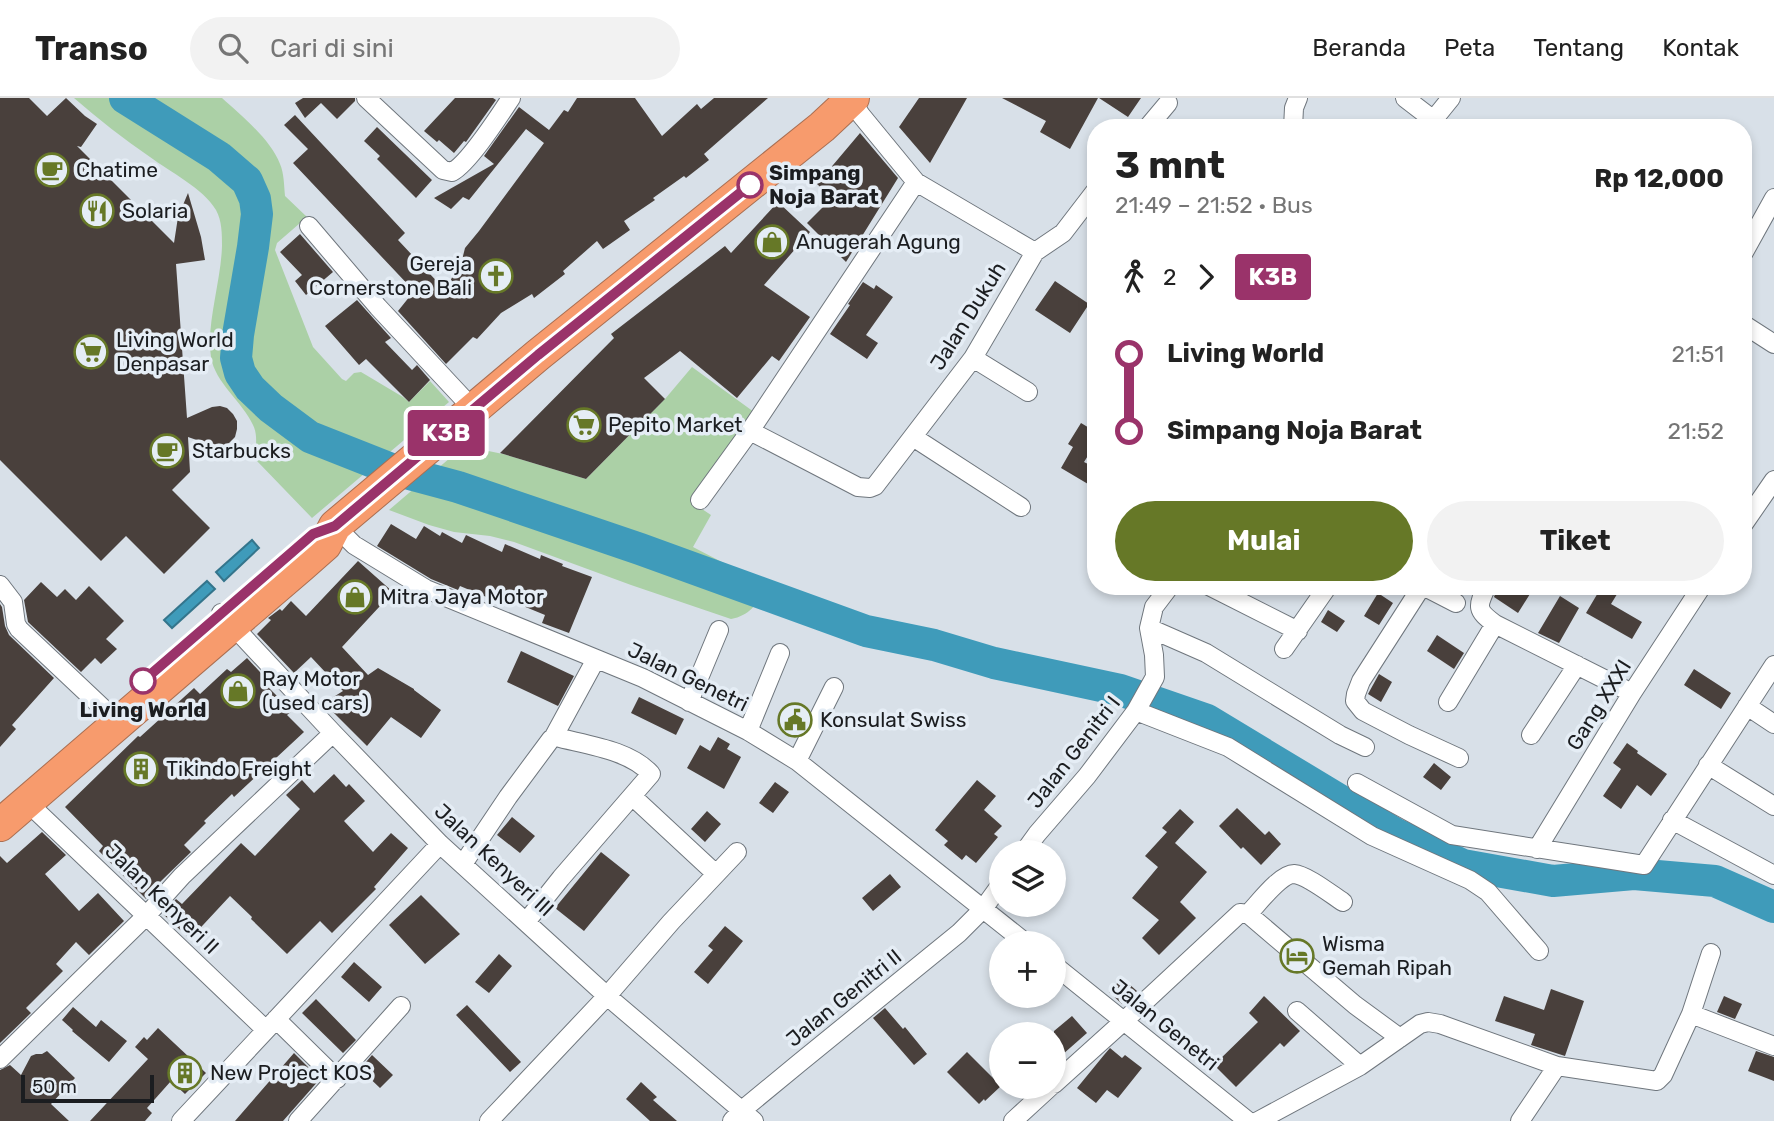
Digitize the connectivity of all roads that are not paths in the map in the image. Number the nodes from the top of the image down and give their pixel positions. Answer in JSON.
{"nodes":[{"id":1,"x":366,"y":98,"type":"edge"},
{"id":2,"x":511,"y":98,"type":"edge"},
{"id":3,"x":1298,"y":98,"type":"edge"},
{"id":4,"x":1405,"y":98,"type":"edge"},
{"id":5,"x":1451,"y":98,"type":"edge"},
{"id":6,"x":852,"y":99,"type":"edge"},
{"id":7,"x":1168,"y":103,"type":"dead end"},
{"id":8,"x":1155,"y":119,"type":"edge"},
{"id":9,"x":1293,"y":119,"type":"edge"},
{"id":10,"x":1432,"y":119,"type":"edge"},
{"id":11,"x":1441,"y":119,"type":"edge"},
{"id":12,"x":916,"y":182,"type":"junction"},
{"id":13,"x":1774,"y":198,"type":"edge"},
{"id":14,"x":1087,"y":202,"type":"edge"},
{"id":15,"x":309,"y":226,"type":"dead end"},
{"id":16,"x":1752,"y":238,"type":"edge"},
{"id":17,"x":1035,"y":252,"type":"junction"},
{"id":18,"x":1752,"y":330,"type":"edge"},
{"id":19,"x":1774,"y":344,"type":"edge"},
{"id":20,"x":973,"y":358,"type":"junction"},
{"id":21,"x":1028,"y":392,"type":"dead end"},
{"id":22,"x":467,"y":415,"type":"junction"},
{"id":23,"x":750,"y":431,"type":"junction"},
{"id":24,"x":913,"y":437,"type":"junction"},
{"id":25,"x":1774,"y":480,"type":"edge"},
{"id":26,"x":699,"y":500,"type":"dead end"},
{"id":27,"x":1021,"y":507,"type":"dead end"},
{"id":28,"x":1752,"y":512,"type":"edge"},
{"id":29,"x":344,"y":519,"type":"junction"},
{"id":30,"x":0,"y":585,"type":"edge"},
{"id":31,"x":1163,"y":595,"type":"edge"},
{"id":32,"x":1227,"y":595,"type":"edge"},
{"id":33,"x":1322,"y":595,"type":"edge"},
{"id":34,"x":1417,"y":595,"type":"edge"},
{"id":35,"x":1440,"y":595,"type":"edge"},
{"id":36,"x":1483,"y":595,"type":"edge"},
{"id":37,"x":1696,"y":595,"type":"edge"},
{"id":38,"x":1456,"y":603,"type":"dead end"},
{"id":39,"x":227,"y":619,"type":"junction"},
{"id":40,"x":1495,"y":624,"type":"junction"},
{"id":41,"x":1149,"y":628,"type":"junction"},
{"id":42,"x":719,"y":631,"type":"dead end"},
{"id":43,"x":1298,"y":631,"type":"junction"},
{"id":44,"x":1284,"y":649,"type":"dead end"},
{"id":45,"x":780,"y":653,"type":"dead end"},
{"id":46,"x":596,"y":659,"type":"junction"},
{"id":47,"x":1577,"y":665,"type":"junction"},
{"id":48,"x":1774,"y":665,"type":"edge"},
{"id":49,"x":834,"y":687,"type":"dead end"},
{"id":50,"x":1632,"y":693,"type":"junction"},
{"id":51,"x":690,"y":702,"type":"junction"},
{"id":52,"x":1448,"y":702,"type":"dead end"},
{"id":53,"x":1747,"y":706,"type":"junction"},
{"id":54,"x":1138,"y":709,"type":"junction"},
{"id":55,"x":107,"y":712,"type":"junction"},
{"id":56,"x":1774,"y":724,"type":"edge"},
{"id":57,"x":748,"y":731,"type":"junction"},
{"id":58,"x":333,"y":733,"type":"junction"},
{"id":59,"x":1531,"y":735,"type":"dead end"},
{"id":60,"x":553,"y":738,"type":"junction"},
{"id":61,"x":1365,"y":747,"type":"dead end"},
{"id":62,"x":1459,"y":758,"type":"dead end"},
{"id":63,"x":797,"y":761,"type":"junction"},
{"id":64,"x":1709,"y":765,"type":"junction"},
{"id":65,"x":1357,"y":783,"type":"dead end"},
{"id":66,"x":632,"y":796,"type":"junction"},
{"id":67,"x":13,"y":804,"type":"edge"},
{"id":68,"x":1774,"y":806,"type":"edge"},
{"id":69,"x":1672,"y":820,"type":"junction"},
{"id":70,"x":0,"y":825,"type":"edge"},
{"id":71,"x":1033,"y":840,"type":"edge"},
{"id":72,"x":440,"y":844,"type":"junction"},
{"id":73,"x":1537,"y":849,"type":"junction"},
{"id":74,"x":737,"y":852,"type":"dead end"},
{"id":75,"x":463,"y":864,"type":"junction"},
{"id":76,"x":716,"y":874,"type":"junction"},
{"id":77,"x":1774,"y":874,"type":"edge"},
{"id":78,"x":989,"y":901,"type":"edge"},
{"id":79,"x":1343,"y":902,"type":"dead end"},
{"id":80,"x":983,"y":909,"type":"junction"},
{"id":81,"x":1248,"y":914,"type":"junction"},
{"id":82,"x":146,"y":916,"type":"junction"},
{"id":83,"x":526,"y":922,"type":"junction"},
{"id":84,"x":1011,"y":931,"type":"edge"},
{"id":85,"x":1539,"y":951,"type":"dead end"},
{"id":86,"x":1711,"y":953,"type":"dead end"},
{"id":87,"x":1066,"y":974,"type":"edge"},
{"id":88,"x":607,"y":996,"type":"junction"},
{"id":89,"x":401,"y":1006,"type":"dead end"},
{"id":90,"x":1297,"y":1011,"type":"dead end"},
{"id":91,"x":1691,"y":1014,"type":"junction"},
{"id":92,"x":1125,"y":1020,"type":"junction"},
{"id":93,"x":271,"y":1024,"type":"junction"},
{"id":94,"x":1400,"y":1038,"type":"junction"},
{"id":95,"x":1774,"y":1046,"type":"edge"},
{"id":96,"x":0,"y":1059,"type":"edge"},
{"id":97,"x":1360,"y":1066,"type":"junction"},
{"id":98,"x":1557,"y":1066,"type":"junction"},
{"id":99,"x":1066,"y":1073,"type":"edge"},
{"id":100,"x":337,"y":1079,"type":"junction"},
{"id":101,"x":1037,"y":1099,"type":"edge"},
{"id":102,"x":742,"y":1118,"type":"edge"},
{"id":103,"x":181,"y":1121,"type":"edge"},
{"id":104,"x":298,"y":1121,"type":"edge"},
{"id":105,"x":489,"y":1121,"type":"edge"},
{"id":106,"x":1013,"y":1121,"type":"edge"},
{"id":107,"x":1248,"y":1121,"type":"edge"},
{"id":108,"x":1258,"y":1121,"type":"edge"},
{"id":109,"x":1520,"y":1121,"type":"edge"}],
"edges":[{"from":1,"to":2,"type":"street"},
{"from":3,"to":9,"type":"street"},
{"from":4,"to":10,"type":"street"},
{"from":5,"to":11,"type":"street"},
{"from":6,"to":12,"type":"street","name":"Jalan Dukuh"},
{"from":6,"to":22,"type":"highway"},
{"from":7,"to":8,"type":"street"},
{"from":12,"to":17,"type":"street","name":"Jalan Dukuh"},
{"from":12,"to":23,"type":"street"},
{"from":13,"to":16,"type":"street"},
{"from":14,"to":17,"type":"street"},
{"from":15,"to":22,"type":"street"},
{"from":17,"to":20,"type":"street","name":"Jalan Dukuh"},
{"from":18,"to":19,"type":"street"},
{"from":20,"to":21,"type":"street"},
{"from":20,"to":24,"type":"street","name":"Jalan Dukuh"},
{"from":22,"to":29,"type":"highway"},
{"from":23,"to":24,"type":"street","name":"Jalan Dukuh"},
{"from":23,"to":26,"type":"street"},
{"from":24,"to":27,"type":"street"},
{"from":25,"to":28,"type":"street"},
{"from":29,"to":39,"type":"highway"},
{"from":29,"to":46,"type":"street","name":"Jalan Genetri"},
{"from":30,"to":55,"type":"street"},
{"from":31,"to":41,"type":"street"},
{"from":32,"to":43,"type":"street"},
{"from":33,"to":43,"type":"street"},
{"from":34,"to":62,"type":"street"},
{"from":35,"to":38,"type":"street"},
{"from":36,"to":40,"type":"street"},
{"from":37,"to":50,"type":"street","name":"Gang XXXI"},
{"from":39,"to":55,"type":"highway"},
{"from":39,"to":58,"type":"street","name":"Jalan Kenyeri III"},
{"from":39,"to":67,"type":"highway"},
{"from":40,"to":47,"type":"street"},
{"from":40,"to":52,"type":"street"},
{"from":41,"to":54,"type":"street","name":"Jalan Genitri I"},
{"from":41,"to":61,"type":"street"},
{"from":42,"to":51,"type":"street"},
{"from":43,"to":44,"type":"street"},
{"from":45,"to":57,"type":"street"},
{"from":46,"to":51,"type":"street","name":"Jalan Genetri"},
{"from":46,"to":60,"type":"street"},
{"from":47,"to":50,"type":"street"},
{"from":47,"to":59,"type":"street"},
{"from":48,"to":53,"type":"street"},
{"from":49,"to":63,"type":"street"},
{"from":50,"to":73,"type":"street","name":"Gang XXXI"},
{"from":51,"to":57,"type":"street","name":"Jalan Genetri"},
{"from":53,"to":56,"type":"street"},
{"from":53,"to":64,"type":"street"},
{"from":54,"to":71,"type":"street","name":"Jalan Genitri I"},
{"from":54,"to":85,"type":"street"},
{"from":55,"to":67,"type":"highway"},
{"from":57,"to":63,"type":"street","name":"Jalan Genetri"},
{"from":58,"to":72,"type":"street","name":"Jalan Kenyeri III"},
{"from":58,"to":82,"type":"street"},
{"from":60,"to":66,"type":"street"},
{"from":60,"to":75,"type":"street"},
{"from":63,"to":80,"type":"street","name":"Jalan Genetri"},
{"from":64,"to":68,"type":"street"},
{"from":64,"to":69,"type":"street"},
{"from":65,"to":73,"type":"street"},
{"from":66,"to":76,"type":"street"},
{"from":66,"to":83,"type":"street"},
{"from":67,"to":70,"type":"highway"},
{"from":67,"to":82,"type":"street","name":"Jalan Kenyeri II"},
{"from":69,"to":73,"type":"street"},
{"from":69,"to":77,"type":"street"},
{"from":72,"to":75,"type":"street","name":"Jalan Kenyeri III"},
{"from":72,"to":93,"type":"street"},
{"from":74,"to":76,"type":"street"},
{"from":75,"to":83,"type":"street","name":"Jalan Kenyeri III"},
{"from":76,"to":88,"type":"street"},
{"from":78,"to":80,"type":"street"},
{"from":79,"to":81,"type":"street"},
{"from":80,"to":84,"type":"street","name":"Jalan Genetri"},
{"from":80,"to":102,"type":"street","name":"Jalan Genitri II"},
{"from":81,"to":92,"type":"street"},
{"from":81,"to":94,"type":"street"},
{"from":82,"to":93,"type":"street","name":"Jalan Kenyeri II"},
{"from":82,"to":96,"type":"street"},
{"from":83,"to":88,"type":"street","name":"Jalan Kenyeri III"},
{"from":86,"to":91,"type":"street"},
{"from":87,"to":92,"type":"street","name":"Jalan Genetri"},
{"from":88,"to":102,"type":"street","name":"Jalan Kenyeri III"},
{"from":88,"to":105,"type":"street"},
{"from":89,"to":100,"type":"street"},
{"from":90,"to":97,"type":"street"},
{"from":91,"to":95,"type":"street"},
{"from":91,"to":98,"type":"street"},
{"from":92,"to":99,"type":"street"},
{"from":92,"to":107,"type":"street","name":"Jalan Genetri"},
{"from":93,"to":100,"type":"street","name":"Jalan Kenyeri II"},
{"from":93,"to":103,"type":"street"},
{"from":94,"to":97,"type":"street"},
{"from":94,"to":98,"type":"street"},
{"from":97,"to":108,"type":"street"},
{"from":98,"to":109,"type":"street"},
{"from":100,"to":104,"type":"street"},
{"from":101,"to":106,"type":"street"}]}
